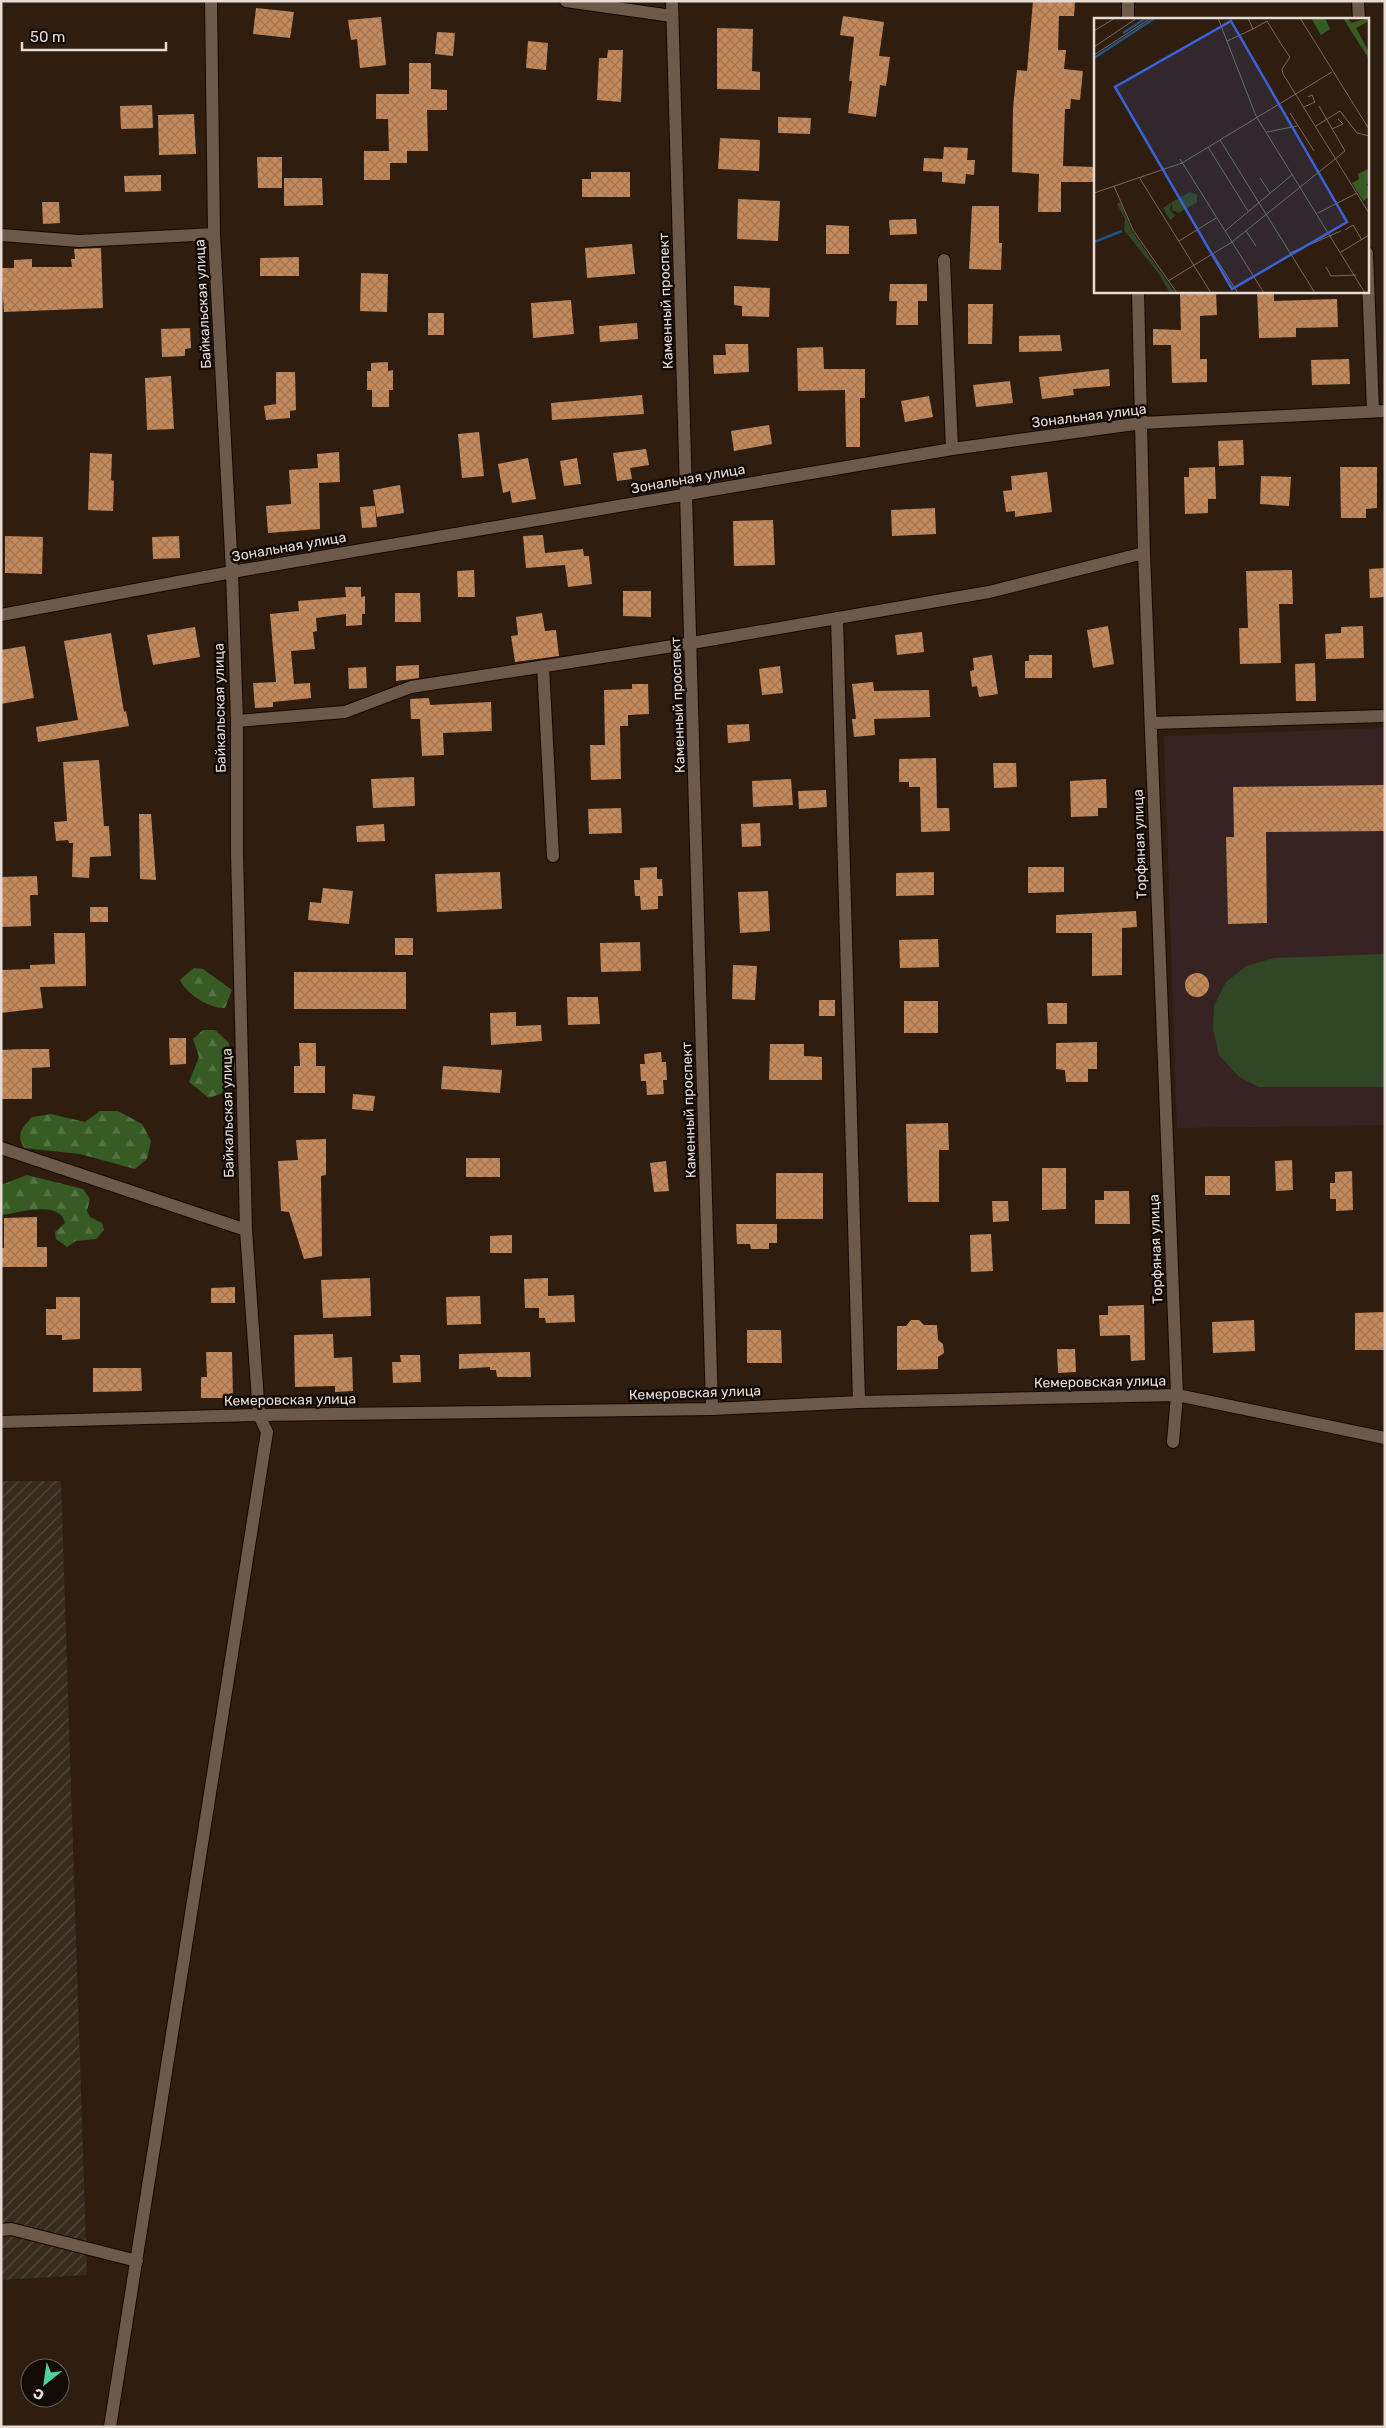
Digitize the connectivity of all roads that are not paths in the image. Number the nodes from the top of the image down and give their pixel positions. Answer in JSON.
{"nodes":[{"id":1,"x":211,"y":1,"type":"edge"},
{"id":2,"x":566,"y":1,"type":"edge"},
{"id":3,"x":672,"y":1,"type":"edge"},
{"id":4,"x":1128,"y":1,"type":"edge"},
{"id":5,"x":1358,"y":1,"type":"edge"},
{"id":6,"x":672,"y":16,"type":"junction"},
{"id":7,"x":1128,"y":18,"type":"edge"},
{"id":8,"x":1359,"y":18,"type":"edge"},
{"id":9,"x":214,"y":234,"type":"junction"},
{"id":10,"x":1,"y":235,"type":"edge"},
{"id":11,"x":944,"y":260,"type":"dead end"},
{"id":12,"x":1368,"y":266,"type":"edge"},
{"id":13,"x":1138,"y":292,"type":"edge"},
{"id":14,"x":1379,"y":411,"type":"edge"},
{"id":15,"x":1142,"y":423,"type":"junction"},
{"id":16,"x":952,"y":449,"type":"junction"},
{"id":17,"x":687,"y":494,"type":"junction"},
{"id":18,"x":1144,"y":553,"type":"junction"},
{"id":19,"x":232,"y":572,"type":"junction"},
{"id":20,"x":1,"y":615,"type":"edge"},
{"id":21,"x":837,"y":618,"type":"junction"},
{"id":22,"x":692,"y":643,"type":"junction"},
{"id":23,"x":543,"y":666,"type":"junction"},
{"id":24,"x":1385,"y":716,"type":"edge"},
{"id":25,"x":237,"y":721,"type":"junction"},
{"id":26,"x":1151,"y":723,"type":"junction"},
{"id":27,"x":552,"y":856,"type":"dead end"},
{"id":28,"x":1,"y":1148,"type":"edge"},
{"id":29,"x":246,"y":1230,"type":"junction"},
{"id":30,"x":1177,"y":1395,"type":"junction"},
{"id":31,"x":858,"y":1402,"type":"junction"},
{"id":32,"x":712,"y":1409,"type":"junction"},
{"id":33,"x":259,"y":1415,"type":"junction"},
{"id":34,"x":1,"y":1422,"type":"edge"},
{"id":35,"x":1385,"y":1438,"type":"edge"},
{"id":36,"x":1173,"y":1442,"type":"dead end"},
{"id":37,"x":1,"y":2230,"type":"edge"},
{"id":38,"x":137,"y":2261,"type":"junction"},
{"id":39,"x":110,"y":2427,"type":"edge"}],
"edges":[{"from":1,"to":9,"type":"street","name":"Байкальская улица"},
{"from":2,"to":6,"type":"street"},
{"from":3,"to":6,"type":"street","name":"Каменный проспект"},
{"from":4,"to":7,"type":"street"},
{"from":5,"to":8,"type":"street"},
{"from":6,"to":17,"type":"street","name":"Каменный проспект"},
{"from":9,"to":10,"type":"street"},
{"from":9,"to":19,"type":"street","name":"Байкальская улица"},
{"from":11,"to":16,"type":"street"},
{"from":12,"to":14,"type":"street"},
{"from":13,"to":15,"type":"street","name":"Торфяная улица"},
{"from":14,"to":15,"type":"street","name":"Зональная улица"},
{"from":15,"to":16,"type":"street","name":"Зональная улица"},
{"from":15,"to":18,"type":"street","name":"Торфяная улица"},
{"from":16,"to":17,"type":"street","name":"Зональная улица"},
{"from":17,"to":19,"type":"street","name":"Зональная улица"},
{"from":17,"to":22,"type":"street","name":"Каменный проспект"},
{"from":18,"to":21,"type":"street"},
{"from":18,"to":26,"type":"street","name":"Торфяная улица"},
{"from":19,"to":20,"type":"street","name":"Зональная улица"},
{"from":19,"to":25,"type":"street","name":"Байкальская улица"},
{"from":21,"to":22,"type":"street"},
{"from":21,"to":31,"type":"street"},
{"from":22,"to":23,"type":"street"},
{"from":22,"to":32,"type":"street","name":"Каменный проспект"},
{"from":23,"to":25,"type":"street"},
{"from":23,"to":27,"type":"street"},
{"from":24,"to":26,"type":"street"},
{"from":25,"to":29,"type":"street","name":"Байкальская улица"},
{"from":26,"to":30,"type":"street","name":"Торфяная улица"},
{"from":28,"to":29,"type":"street"},
{"from":29,"to":33,"type":"street","name":"Байкальская улица"},
{"from":30,"to":31,"type":"street","name":"Кемеровская улица"},
{"from":30,"to":35,"type":"street","name":"Кемеровская улица"},
{"from":30,"to":36,"type":"street","name":"Торфяная улица"},
{"from":31,"to":32,"type":"street","name":"Кемеровская улица"},
{"from":32,"to":33,"type":"street","name":"Кемеровская улица"},
{"from":33,"to":34,"type":"street","name":"Кемеровская улица"},
{"from":33,"to":38,"type":"street","name":"Байкальская улица"},
{"from":37,"to":38,"type":"street"},
{"from":38,"to":39,"type":"street","name":"Байкальская улица"}]}
